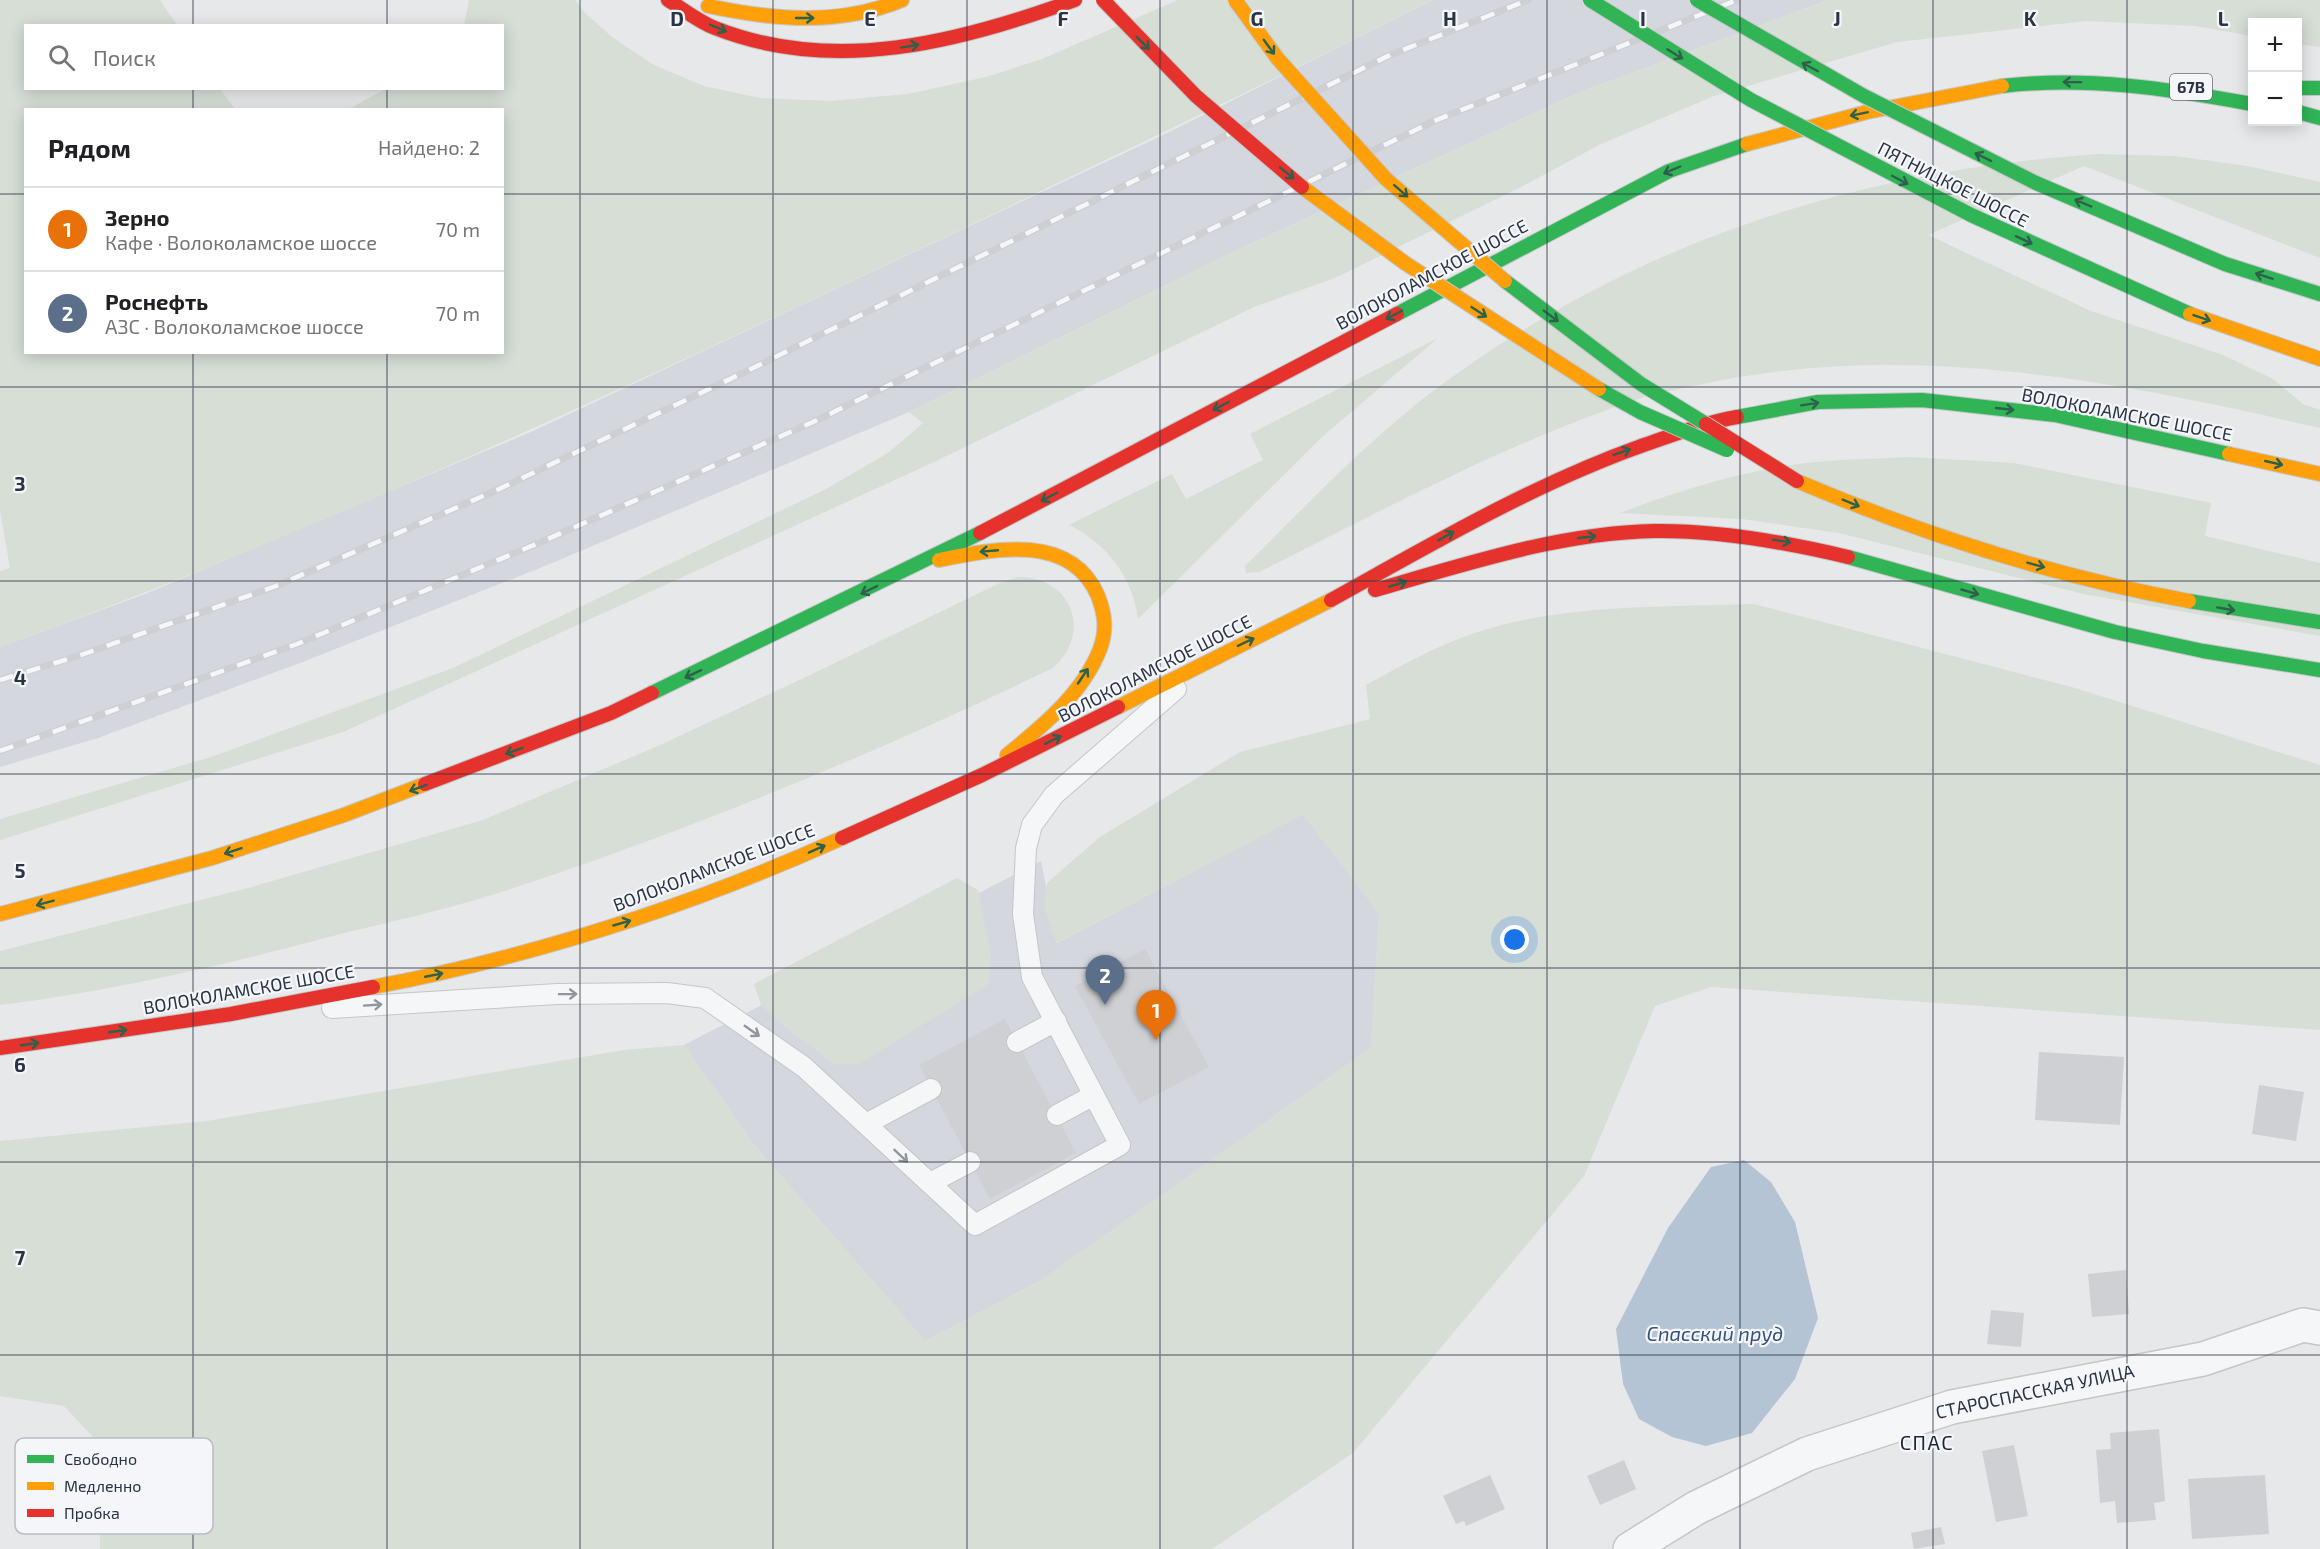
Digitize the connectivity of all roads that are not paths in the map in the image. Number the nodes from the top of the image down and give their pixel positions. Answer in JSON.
{"nodes":[{"id":1,"x":668,"y":0,"type":"edge"},
{"id":2,"x":686,"y":0,"type":"edge"},
{"id":3,"x":902,"y":0,"type":"edge"},
{"id":4,"x":1075,"y":0,"type":"edge"},
{"id":5,"x":1103,"y":0,"type":"edge"},
{"id":6,"x":1235,"y":0,"type":"edge"},
{"id":7,"x":1590,"y":0,"type":"edge"},
{"id":8,"x":1697,"y":0,"type":"edge"},
{"id":9,"x":2130,"y":86,"type":"junction"},
{"id":10,"x":2302,"y":88,"type":"edge"},
{"id":11,"x":2320,"y":88,"type":"edge"},
{"id":12,"x":2248,"y":89,"type":"edge"},
{"id":13,"x":2248,"y":103,"type":"edge"},
{"id":14,"x":2302,"y":113,"type":"edge"},
{"id":15,"x":2320,"y":118,"type":"edge"},
{"id":16,"x":2320,"y":294,"type":"edge"},
{"id":17,"x":2320,"y":359,"type":"edge"},
{"id":18,"x":2320,"y":474,"type":"edge"},
{"id":19,"x":1797,"y":481,"type":"junction"},
{"id":20,"x":922,"y":564,"type":"junction"},
{"id":21,"x":1322,"y":605,"type":"junction"},
{"id":22,"x":2320,"y":622,"type":"edge"},
{"id":23,"x":1209,"y":660,"type":"junction"},
{"id":24,"x":2320,"y":670,"type":"edge"},
{"id":25,"x":982,"y":775,"type":"junction"},
{"id":26,"x":0,"y":914,"type":"edge"},
{"id":27,"x":231,"y":1014,"type":"junction"},
{"id":28,"x":1056,"y":1021,"type":"junction"},
{"id":29,"x":1017,"y":1042,"type":"dead end"},
{"id":30,"x":0,"y":1048,"type":"edge"},
{"id":31,"x":931,"y":1089,"type":"dead end"},
{"id":32,"x":1094,"y":1095,"type":"junction"},
{"id":33,"x":1057,"y":1115,"type":"dead end"},
{"id":34,"x":866,"y":1124,"type":"junction"},
{"id":35,"x":970,"y":1162,"type":"dead end"},
{"id":36,"x":930,"y":1183,"type":"junction"},
{"id":37,"x":2320,"y":1328,"type":"edge"},
{"id":38,"x":1630,"y":1549,"type":"edge"}],
"edges":[{"from":1,"to":4,"type":"main road","one_way":true},
{"from":2,"to":3,"type":"main road","one_way":true},
{"from":5,"to":19,"type":"main road","one_way":true,"bridge":true},
{"from":6,"to":19,"type":"main road","one_way":true,"bridge":true},
{"from":7,"to":17,"type":"main road","name":"ПЯТНИЦКОЕ ШОССЕ","one_way":true,"bridge":true},
{"from":16,"to":8,"type":"main road","name":"ПЯТНИЦКОЕ ШОССЕ","one_way":true,"bridge":true},
{"from":9,"to":12,"type":"main road","number":"67B"},
{"from":9,"to":13,"type":"main road","name":"ВОЛОКОЛАМСКОЕ ШОССЕ"},
{"from":9,"to":20,"type":"main road","name":"ВОЛОКОЛАМСКОЕ ШОССЕ","one_way":true},
{"from":10,"to":11,"type":"main road"},
{"from":14,"to":15,"type":"main road"},
{"from":21,"to":18,"type":"main road","name":"ВОЛОКОЛАМСКОЕ ШОССЕ","one_way":true},
{"from":19,"to":22,"type":"main road","one_way":true},
{"from":25,"to":20,"type":"main road","one_way":true},
{"from":20,"to":26,"type":"main road","name":"ВОЛОКОЛАМСКОЕ ШОССЕ","one_way":true},
{"from":23,"to":21,"type":"main road","name":"ВОЛОКОЛАМСКОЕ ШОССЕ","one_way":true},
{"from":21,"to":24,"type":"main road","one_way":true},
{"from":25,"to":23,"type":"main road","name":"ВОЛОКОЛАМСКОЕ ШОССЕ","one_way":true},
{"from":23,"to":28,"type":"lane"},
{"from":27,"to":25,"type":"main road","name":"ВОЛОКОЛАМСКОЕ ШОССЕ","one_way":true},
{"from":30,"to":27,"type":"main road","name":"ВОЛОКОЛАМСКОЕ ШОССЕ","one_way":true},
{"from":27,"to":34,"type":"lane","one_way":true},
{"from":28,"to":29,"type":"lane"},
{"from":28,"to":32,"type":"lane"},
{"from":31,"to":34,"type":"lane"},
{"from":32,"to":33,"type":"lane"},
{"from":32,"to":36,"type":"lane"},
{"from":34,"to":36,"type":"lane","one_way":true},
{"from":35,"to":36,"type":"lane"},
{"from":37,"to":38,"type":"street","name":"СТАРОСПАССКАЯ УЛИЦА"}]}
